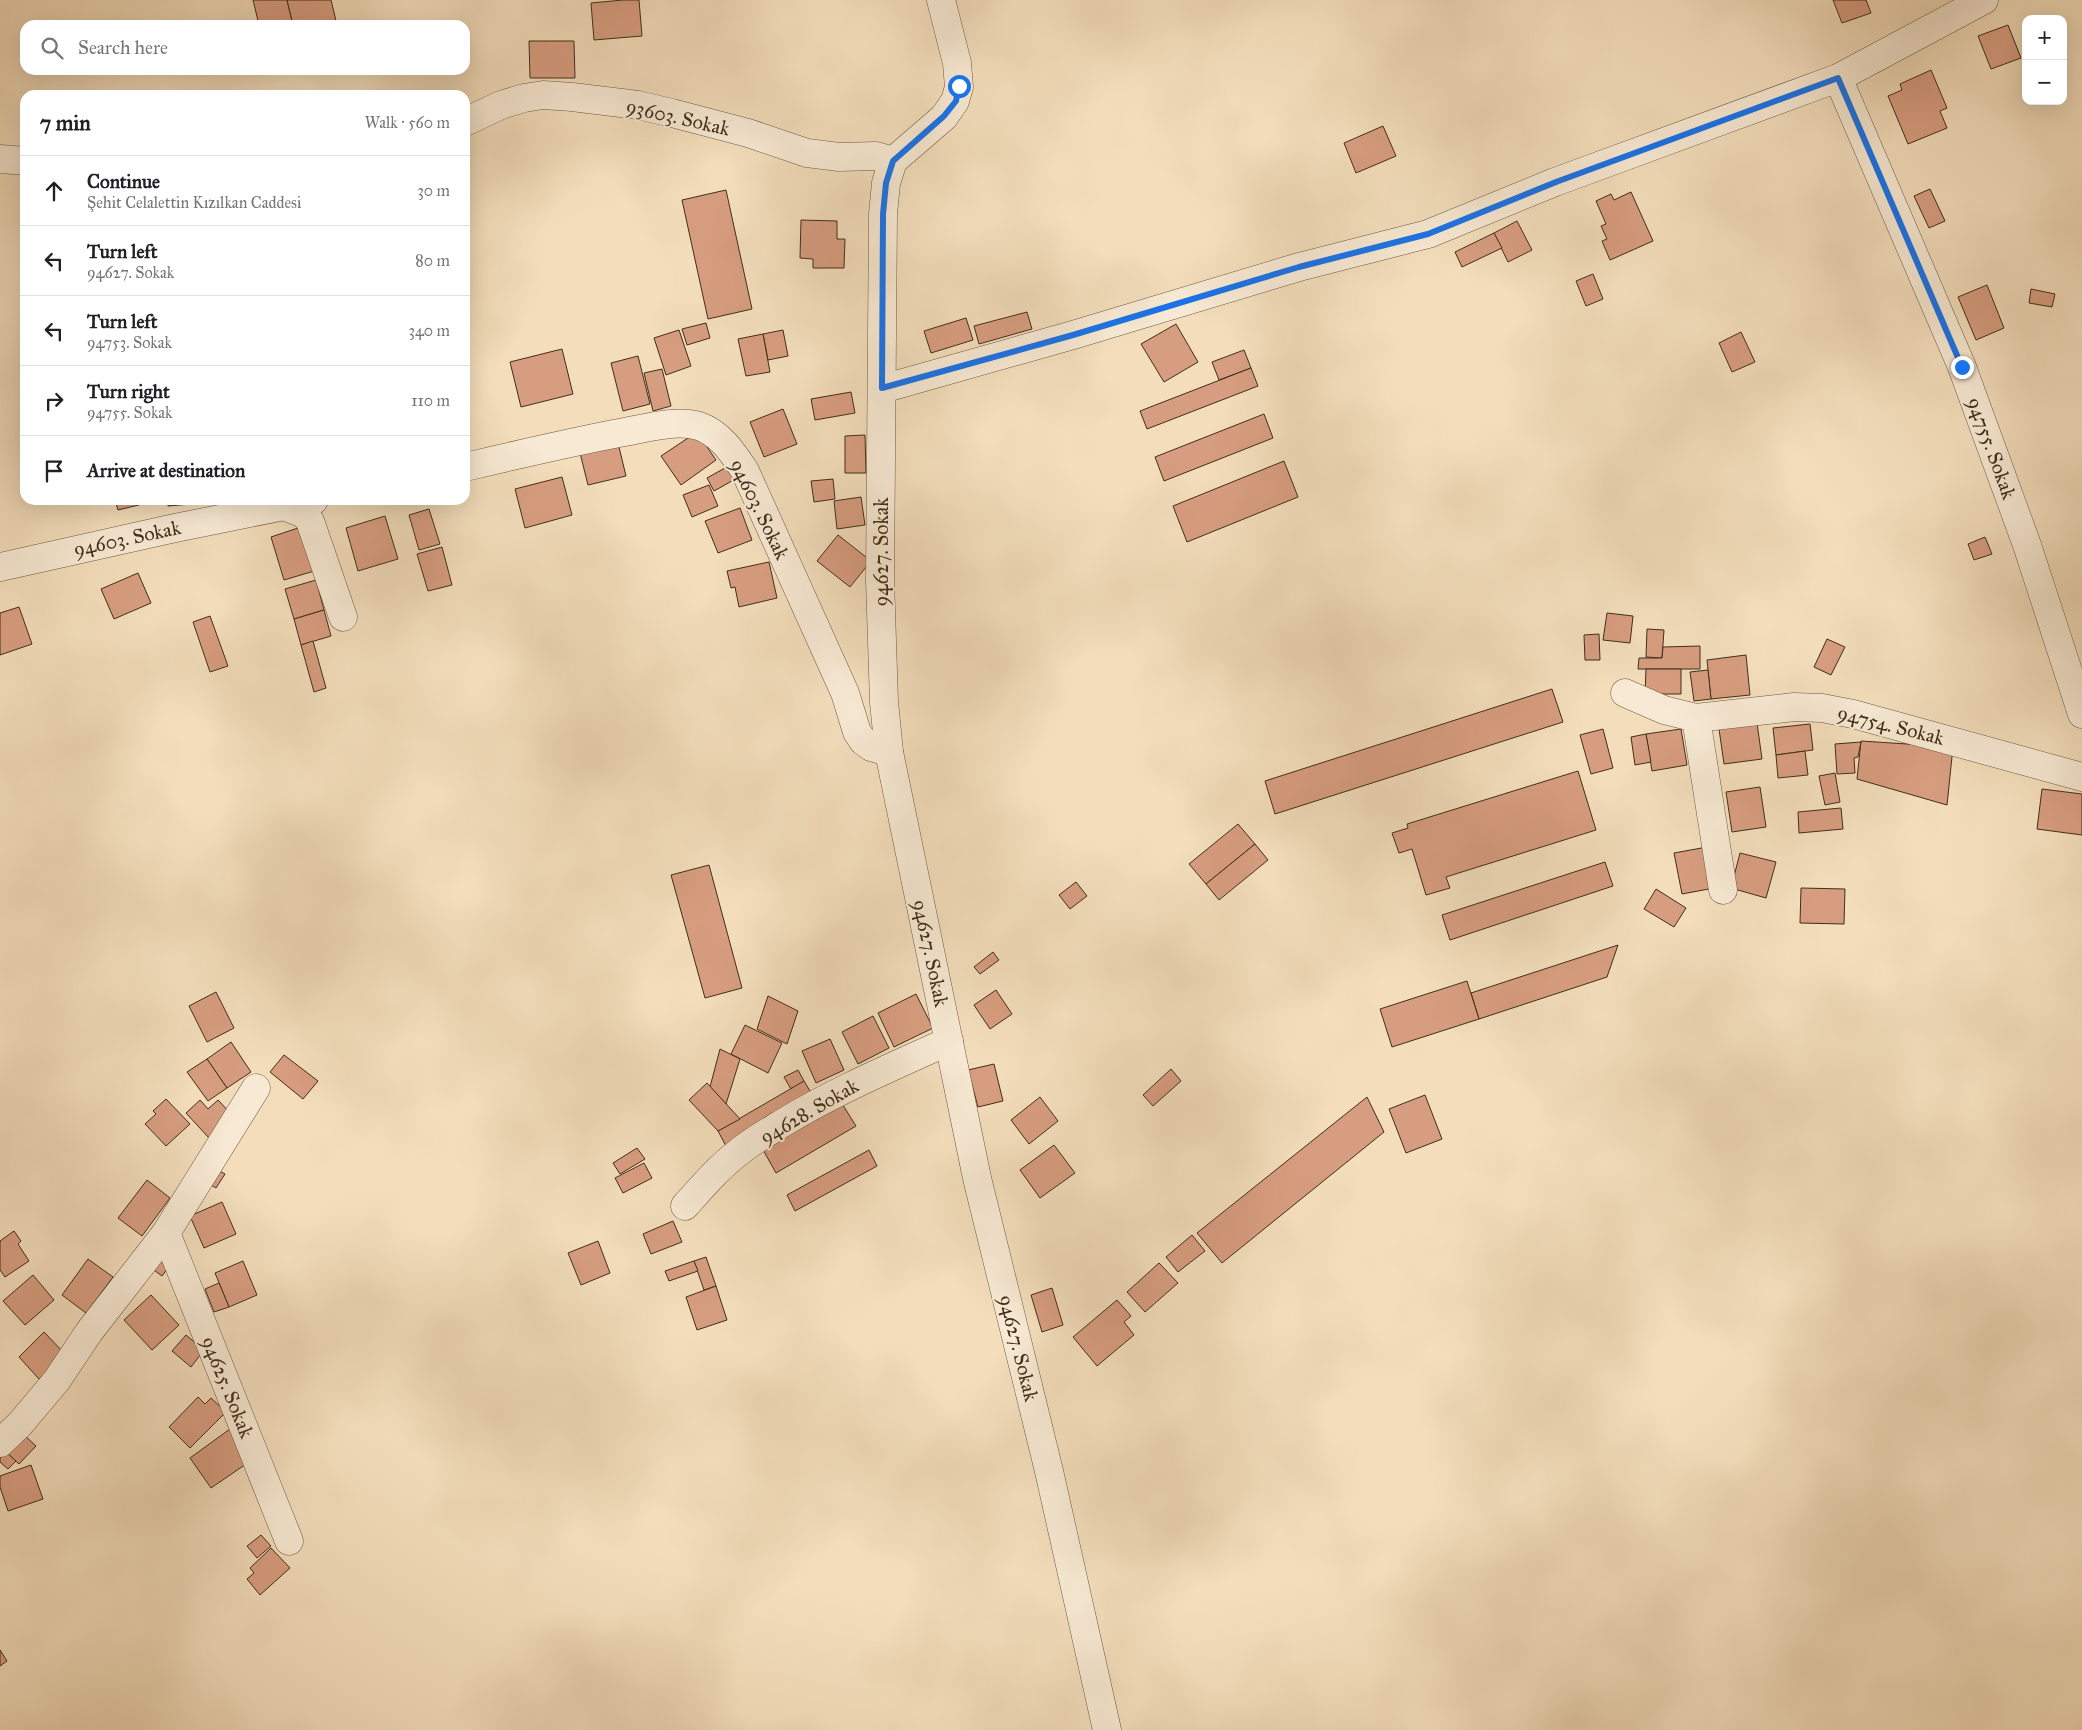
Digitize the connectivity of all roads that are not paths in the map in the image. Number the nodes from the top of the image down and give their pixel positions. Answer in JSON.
{"nodes":[{"id":1,"x":942,"y":0,"type":"edge"},
{"id":2,"x":1984,"y":0,"type":"edge"},
{"id":3,"x":1838,"y":78,"type":"junction"},
{"id":4,"x":470,"y":120,"type":"edge"},
{"id":5,"x":0,"y":159,"type":"edge"},
{"id":6,"x":20,"y":161,"type":"edge"},
{"id":7,"x":893,"y":161,"type":"junction"},
{"id":8,"x":882,"y":388,"type":"junction"},
{"id":9,"x":470,"y":466,"type":"edge"},
{"id":10,"x":289,"y":505,"type":"edge"},
{"id":11,"x":284,"y":506,"type":"junction"},
{"id":12,"x":0,"y":566,"type":"edge"},
{"id":13,"x":343,"y":617,"type":"dead end"},
{"id":14,"x":1625,"y":693,"type":"dead end"},
{"id":15,"x":2082,"y":714,"type":"edge"},
{"id":16,"x":1696,"y":718,"type":"junction"},
{"id":17,"x":889,"y":752,"type":"junction"},
{"id":18,"x":2082,"y":777,"type":"edge"},
{"id":19,"x":1723,"y":890,"type":"dead end"},
{"id":20,"x":950,"y":1041,"type":"junction"},
{"id":21,"x":256,"y":1088,"type":"dead end"},
{"id":22,"x":686,"y":1206,"type":"dead end"},
{"id":23,"x":166,"y":1233,"type":"junction"},
{"id":24,"x":0,"y":1443,"type":"edge"},
{"id":25,"x":289,"y":1541,"type":"dead end"},
{"id":26,"x":1107,"y":1730,"type":"edge"}],
"edges":[{"from":1,"to":7,"type":"street"},
{"from":2,"to":3,"type":"street"},
{"from":3,"to":8,"type":"street"},
{"from":3,"to":15,"type":"street","name":"94755. Sokak"},
{"from":4,"to":7,"type":"street","name":"93603. Sokak"},
{"from":5,"to":6,"type":"street"},
{"from":7,"to":8,"type":"street","name":"94627. Sokak"},
{"from":8,"to":17,"type":"street","name":"94627. Sokak"},
{"from":9,"to":17,"type":"street","name":"94603. Sokak"},
{"from":10,"to":11,"type":"street","name":"94603. Sokak"},
{"from":11,"to":12,"type":"street","name":"94603. Sokak"},
{"from":11,"to":13,"type":"street"},
{"from":14,"to":16,"type":"street","name":"94754. Sokak"},
{"from":16,"to":18,"type":"street","name":"94754. Sokak"},
{"from":16,"to":19,"type":"street"},
{"from":17,"to":20,"type":"street","name":"94627. Sokak"},
{"from":20,"to":22,"type":"street","name":"94628. Sokak"},
{"from":20,"to":26,"type":"street","name":"94627. Sokak"},
{"from":21,"to":23,"type":"street"},
{"from":23,"to":24,"type":"street"},
{"from":23,"to":25,"type":"street","name":"94625. Sokak"}]}
